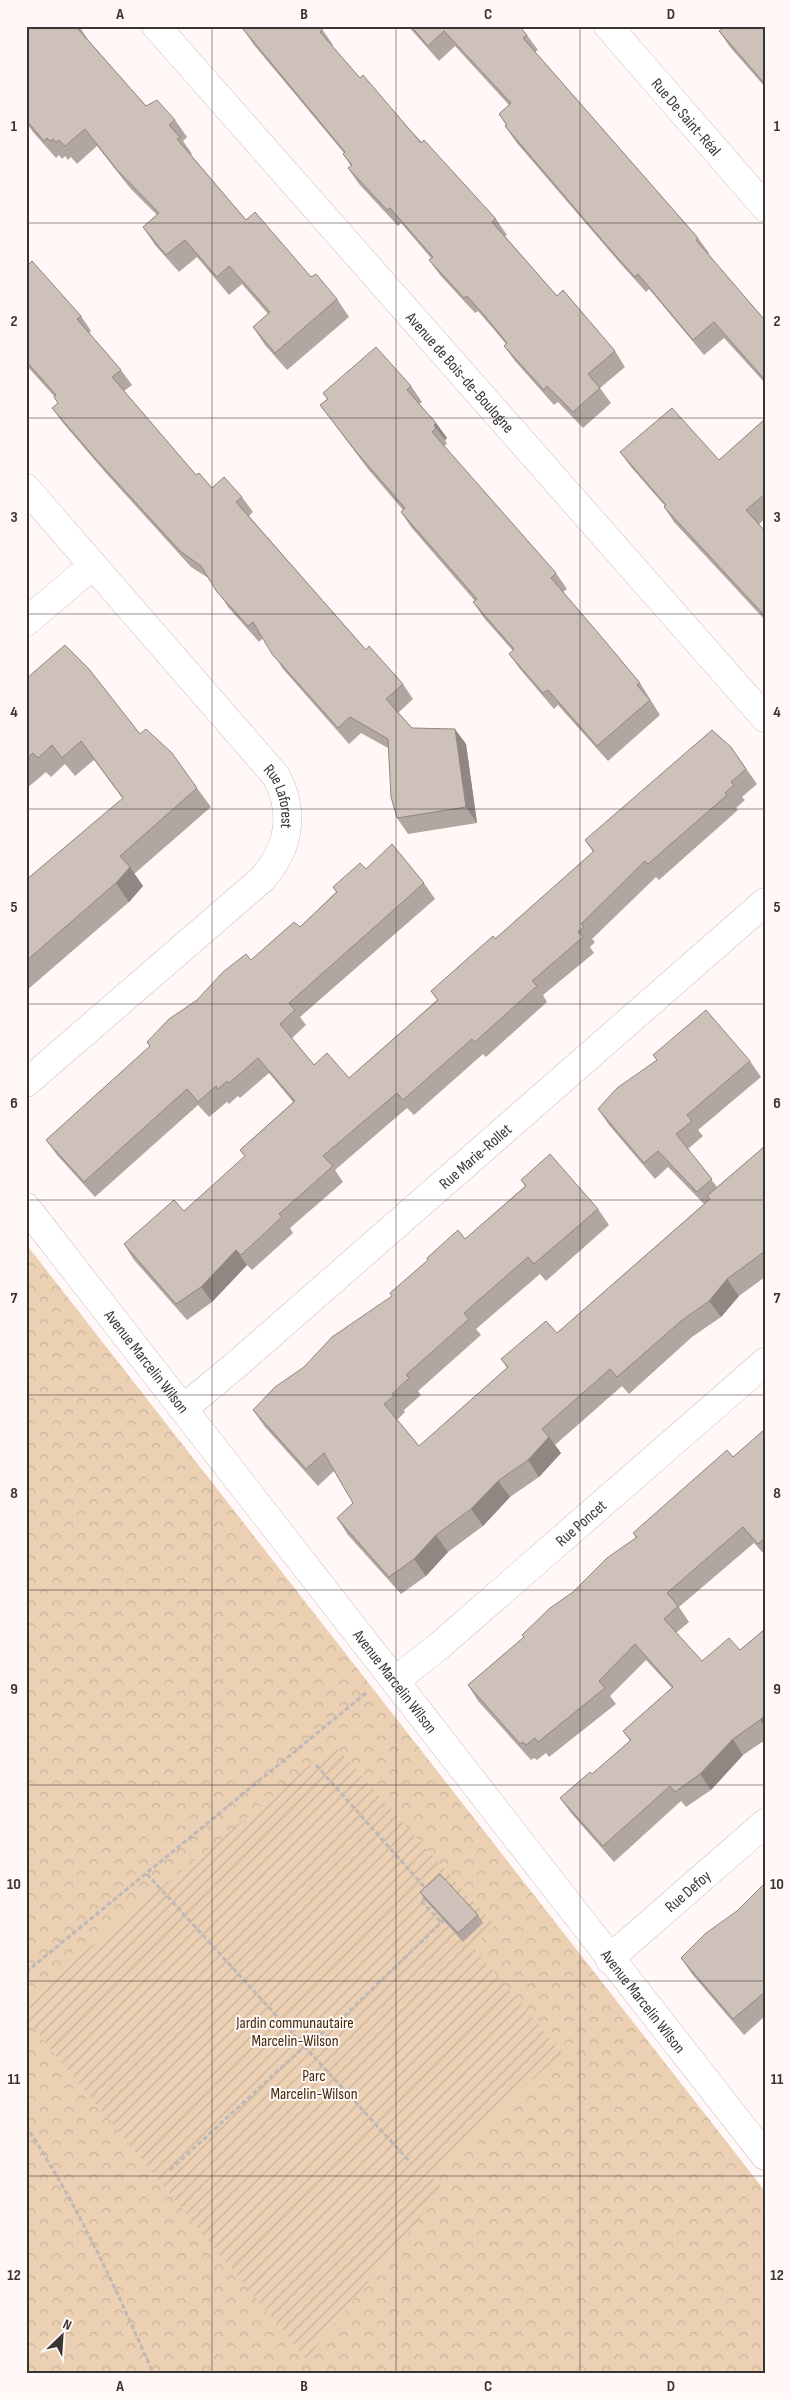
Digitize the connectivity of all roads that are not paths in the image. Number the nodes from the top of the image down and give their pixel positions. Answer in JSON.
{"nodes":[{"id":1,"x":156,"y":26,"type":"edge"},
{"id":2,"x":620,"y":31,"type":"edge"},
{"id":3,"x":765,"y":206,"type":"edge"},
{"id":4,"x":26,"y":488,"type":"edge"},
{"id":5,"x":93,"y":565,"type":"junction"},
{"id":6,"x":26,"y":622,"type":"edge"},
{"id":7,"x":765,"y":718,"type":"edge"},
{"id":8,"x":765,"y":902,"type":"edge"},
{"id":9,"x":26,"y":1082,"type":"edge"},
{"id":10,"x":26,"y":1207,"type":"edge"},
{"id":11,"x":765,"y":1362,"type":"edge"},
{"id":12,"x":184,"y":1408,"type":"junction"},
{"id":13,"x":383,"y":1685,"type":"junction"},
{"id":14,"x":765,"y":1823,"type":"edge"},
{"id":15,"x":609,"y":1959,"type":"junction"},
{"id":16,"x":765,"y":2156,"type":"edge"}],
"edges":[{"from":1,"to":7,"type":"street","name":"Avenue de Bois-de-Boulogne"},
{"from":2,"to":3,"type":"street","name":"Rue De Saint-Réal"},
{"from":4,"to":5,"type":"street","name":"Rue Laforest"},
{"from":5,"to":6,"type":"street"},
{"from":5,"to":9,"type":"street","name":"Rue Laforest"},
{"from":8,"to":12,"type":"street","name":"Rue Marie-Rollet"},
{"from":10,"to":12,"type":"street","name":"Avenue Marcelin Wilson"},
{"from":11,"to":13,"type":"street","name":"Rue Poncet"},
{"from":12,"to":13,"type":"street","name":"Avenue Marcelin Wilson"},
{"from":13,"to":15,"type":"street","name":"Avenue Marcelin Wilson"},
{"from":14,"to":15,"type":"street","name":"Rue Defoy"},
{"from":15,"to":16,"type":"street","name":"Avenue Marcelin Wilson"}]}
